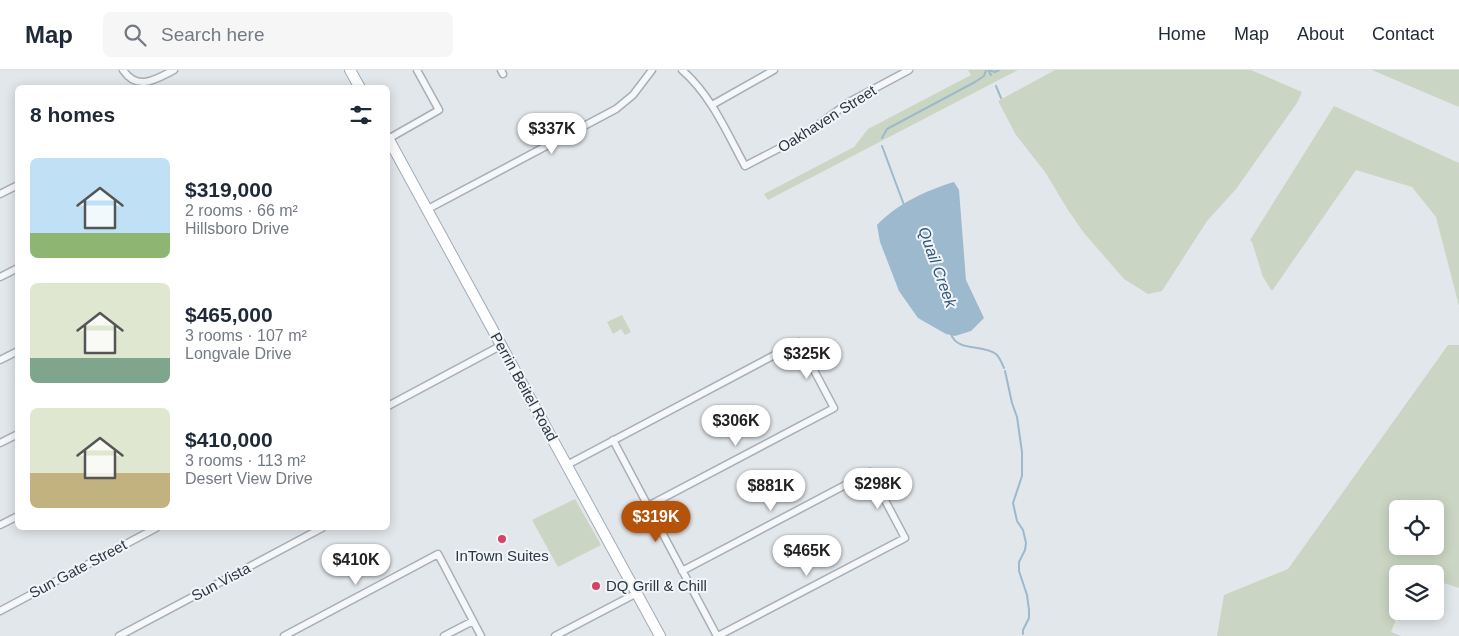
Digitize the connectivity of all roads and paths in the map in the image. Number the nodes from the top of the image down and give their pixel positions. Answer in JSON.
{"nodes":[{"id":1,"x":123,"y":70,"type":"edge"},
{"id":2,"x":174,"y":70,"type":"edge"},
{"id":3,"x":350,"y":70,"type":"edge"},
{"id":4,"x":417,"y":70,"type":"edge"},
{"id":5,"x":652,"y":70,"type":"edge"},
{"id":6,"x":682,"y":70,"type":"edge"},
{"id":7,"x":774,"y":70,"type":"edge"},
{"id":8,"x":909,"y":70,"type":"edge"},
{"id":9,"x":358,"y":85,"type":"edge"},
{"id":10,"x":712,"y":105,"type":"junction"},
{"id":11,"x":390,"y":138,"type":"edge"},
{"id":12,"x":390,"y":143,"type":"edge"},
{"id":13,"x":15,"y":186,"type":"edge"},
{"id":14,"x":0,"y":194,"type":"edge"},
{"id":15,"x":426,"y":210,"type":"junction"},
{"id":16,"x":15,"y":270,"type":"edge"},
{"id":17,"x":0,"y":278,"type":"edge"},
{"id":18,"x":502,"y":345,"type":"junction"},
{"id":19,"x":15,"y":352,"type":"edge"},
{"id":20,"x":0,"y":360,"type":"edge"},
{"id":21,"x":390,"y":405,"type":"edge"},
{"id":22,"x":15,"y":436,"type":"edge"},
{"id":23,"x":613,"y":440,"type":"junction"},
{"id":24,"x":0,"y":443,"type":"edge"},
{"id":25,"x":567,"y":465,"type":"junction"},
{"id":26,"x":648,"y":506,"type":"junction"},
{"id":27,"x":15,"y":518,"type":"edge"},
{"id":28,"x":0,"y":525,"type":"edge"},
{"id":29,"x":152,"y":530,"type":"edge"},
{"id":30,"x":318,"y":530,"type":"edge"},
{"id":31,"x":682,"y":571,"type":"junction"},
{"id":32,"x":637,"y":593,"type":"junction"},
{"id":33,"x":0,"y":611,"type":"edge"},
{"id":34,"x":473,"y":621,"type":"junction"},
{"id":35,"x":119,"y":636,"type":"edge"},
{"id":36,"x":284,"y":636,"type":"edge"},
{"id":37,"x":444,"y":636,"type":"edge"},
{"id":38,"x":481,"y":636,"type":"edge"},
{"id":39,"x":555,"y":636,"type":"edge"},
{"id":40,"x":660,"y":636,"type":"edge"},
{"id":41,"x":718,"y":636,"type":"edge"}],
"edges":[{"from":1,"to":2,"type":"street"},
{"from":3,"to":9,"type":"main road"},
{"from":4,"to":11,"type":"street"},
{"from":5,"to":15,"type":"street"},
{"from":6,"to":10,"type":"street"},
{"from":7,"to":10,"type":"street"},
{"from":8,"to":10,"type":"street","name":"Oakhaven Street"},
{"from":12,"to":15,"type":"main road","name":"Perrin Beitel Road"},
{"from":13,"to":14,"type":"street"},
{"from":15,"to":18,"type":"main road","name":"Perrin Beitel Road"},
{"from":16,"to":17,"type":"street"},
{"from":18,"to":21,"type":"street"},
{"from":18,"to":25,"type":"main road","name":"Perrin Beitel Road"},
{"from":19,"to":20,"type":"street"},
{"from":22,"to":24,"type":"street"},
{"from":23,"to":25,"type":"street"},
{"from":23,"to":26,"type":"street"},
{"from":23,"to":26,"type":"street"},
{"from":25,"to":32,"type":"main road","name":"Perrin Beitel Road"},
{"from":26,"to":31,"type":"street"},
{"from":27,"to":28,"type":"street"},
{"from":29,"to":33,"type":"street","name":"Sun Gate Street"},
{"from":30,"to":35,"type":"street","name":"Sun Vista"},
{"from":31,"to":41,"type":"street"},
{"from":31,"to":41,"type":"street"},
{"from":32,"to":39,"type":"street"},
{"from":32,"to":40,"type":"main road","name":"Perrin Beitel Road"},
{"from":34,"to":36,"type":"street"},
{"from":34,"to":37,"type":"street"},
{"from":34,"to":38,"type":"street"}]}
